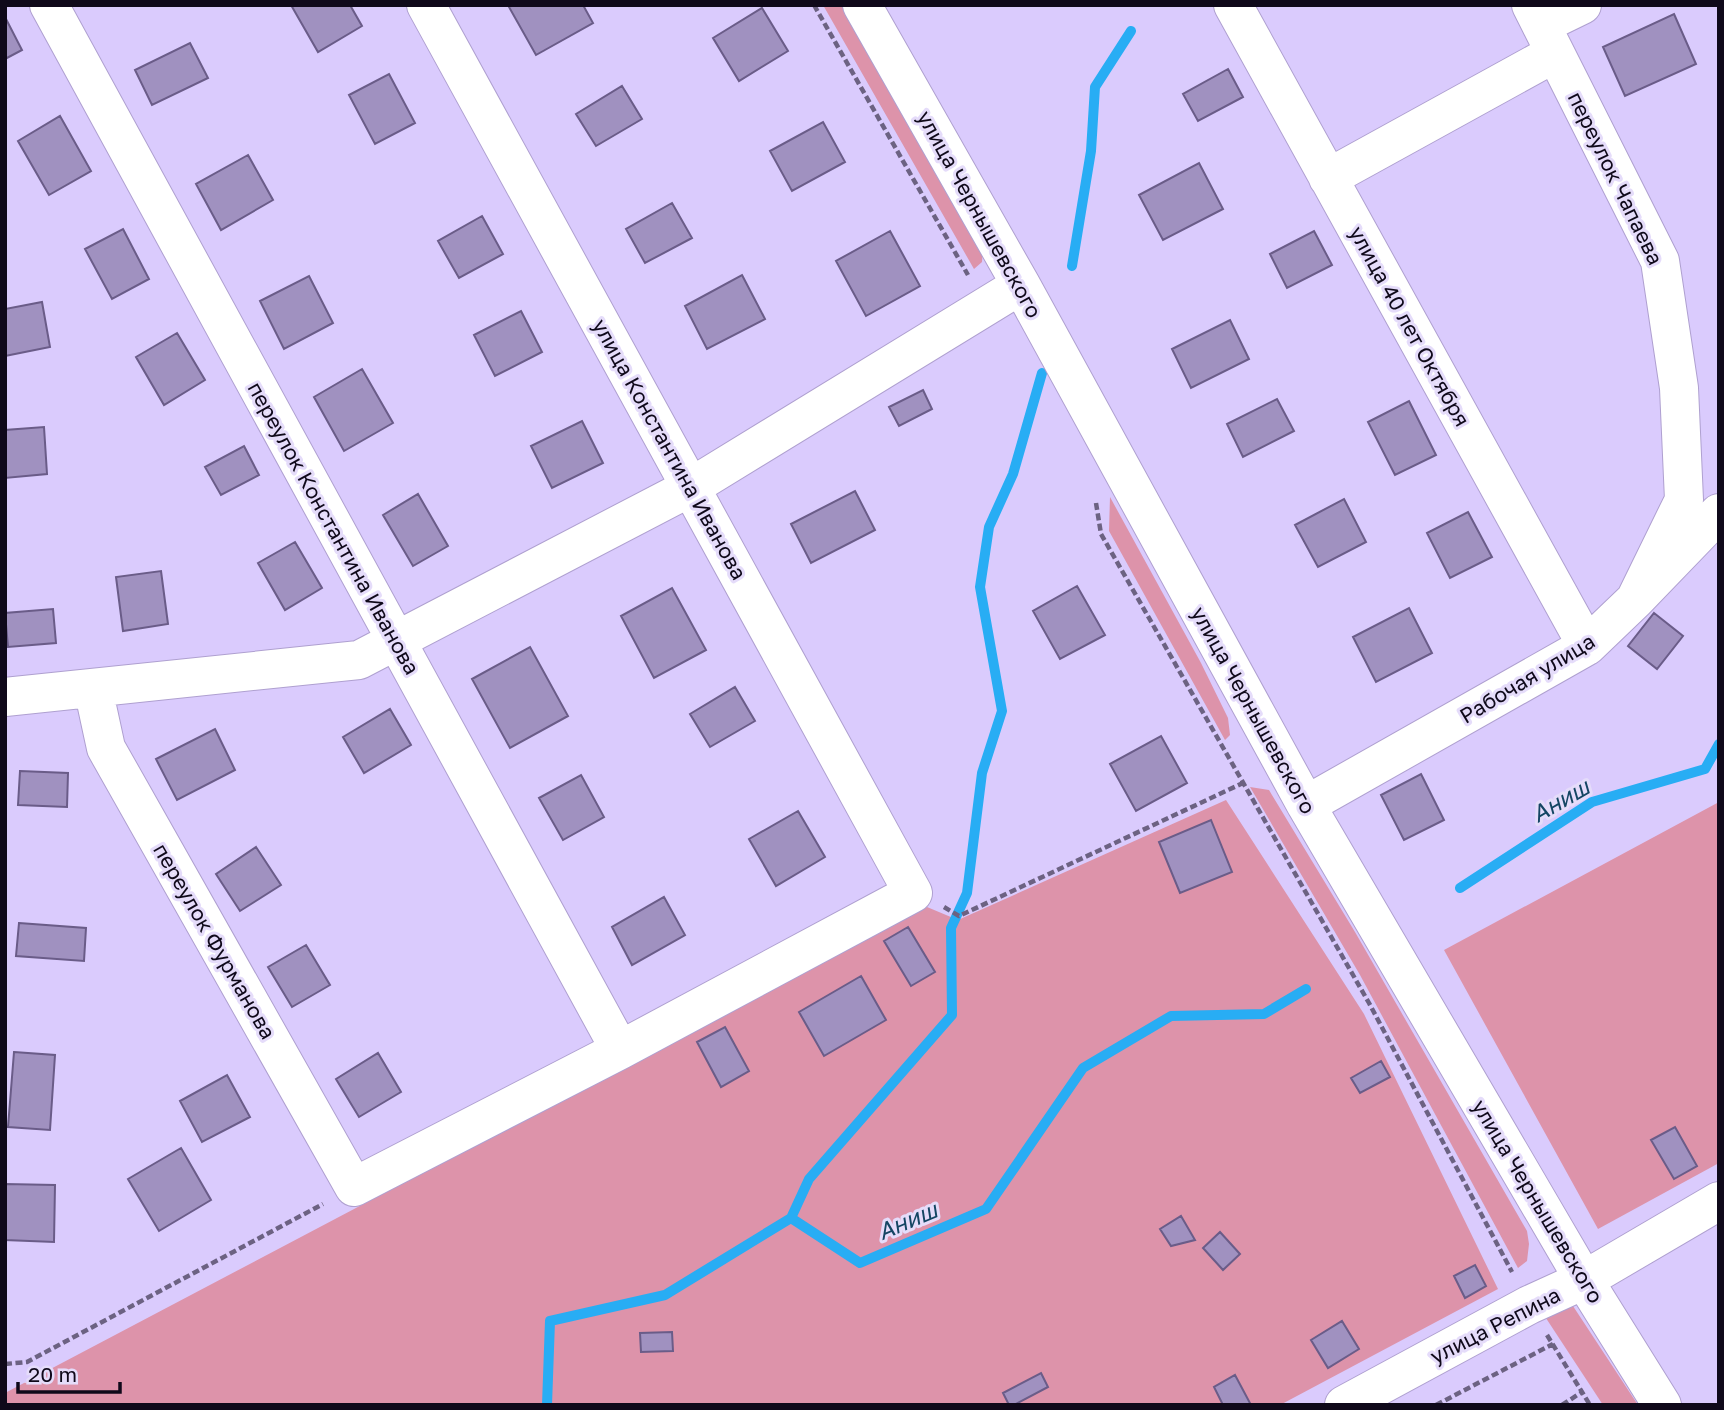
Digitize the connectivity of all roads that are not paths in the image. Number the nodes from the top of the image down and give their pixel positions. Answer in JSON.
{"nodes":[{"id":1,"x":49,"y":5,"type":"edge"},
{"id":2,"x":426,"y":5,"type":"edge"},
{"id":3,"x":862,"y":5,"type":"edge"},
{"id":4,"x":1233,"y":5,"type":"edge"},
{"id":5,"x":1582,"y":5,"type":"edge"},
{"id":6,"x":1542,"y":28,"type":"edge"},
{"id":7,"x":1328,"y":178,"type":"junction"},
{"id":8,"x":1021,"y":285,"type":"junction"},
{"id":9,"x":691,"y":487,"type":"junction"},
{"id":10,"x":1719,"y":513,"type":"edge"},
{"id":11,"x":1635,"y":600,"type":"junction"},
{"id":12,"x":396,"y":642,"type":"junction"},
{"id":13,"x":1587,"y":646,"type":"junction"},
{"id":14,"x":93,"y":688,"type":"junction"},
{"id":15,"x":5,"y":697,"type":"edge"},
{"id":16,"x":1306,"y":805,"type":"junction"},
{"id":17,"x":620,"y":1050,"type":"junction"},
{"id":18,"x":1719,"y":1201,"type":"edge"},
{"id":19,"x":1584,"y":1280,"type":"junction"},
{"id":20,"x":1344,"y":1405,"type":"edge"},
{"id":21,"x":1662,"y":1405,"type":"edge"}],
"edges":[{"from":1,"to":12,"type":"street","name":"переулок Константина Иванова"},
{"from":2,"to":9,"type":"street","name":"улица Константина Иванова"},
{"from":3,"to":8,"type":"street","name":"улица Чернышевского"},
{"from":4,"to":7,"type":"street","name":"улица 40 лет Октября"},
{"from":5,"to":6,"type":"street"},
{"from":6,"to":7,"type":"street"},
{"from":6,"to":11,"type":"street","name":"переулок Чапаева"},
{"from":7,"to":13,"type":"street","name":"улица 40 лет Октября"},
{"from":8,"to":9,"type":"street"},
{"from":8,"to":16,"type":"street","name":"улица Чернышевского"},
{"from":9,"to":12,"type":"street"},
{"from":9,"to":17,"type":"street","name":"улица Константина Иванова"},
{"from":10,"to":11,"type":"street","name":"Рабочая улица"},
{"from":11,"to":13,"type":"street","name":"Рабочая улица"},
{"from":12,"to":14,"type":"street"},
{"from":12,"to":17,"type":"street","name":"переулок Константина Иванова"},
{"from":13,"to":16,"type":"street","name":"Рабочая улица"},
{"from":14,"to":15,"type":"street"},
{"from":14,"to":17,"type":"street","name":"переулок Фурманова"},
{"from":16,"to":19,"type":"street","name":"улица Чернышевского"},
{"from":18,"to":19,"type":"street","name":"улица Репина"},
{"from":19,"to":20,"type":"street","name":"улица Репина"},
{"from":19,"to":21,"type":"street","name":"улица Чернышевского"}]}
